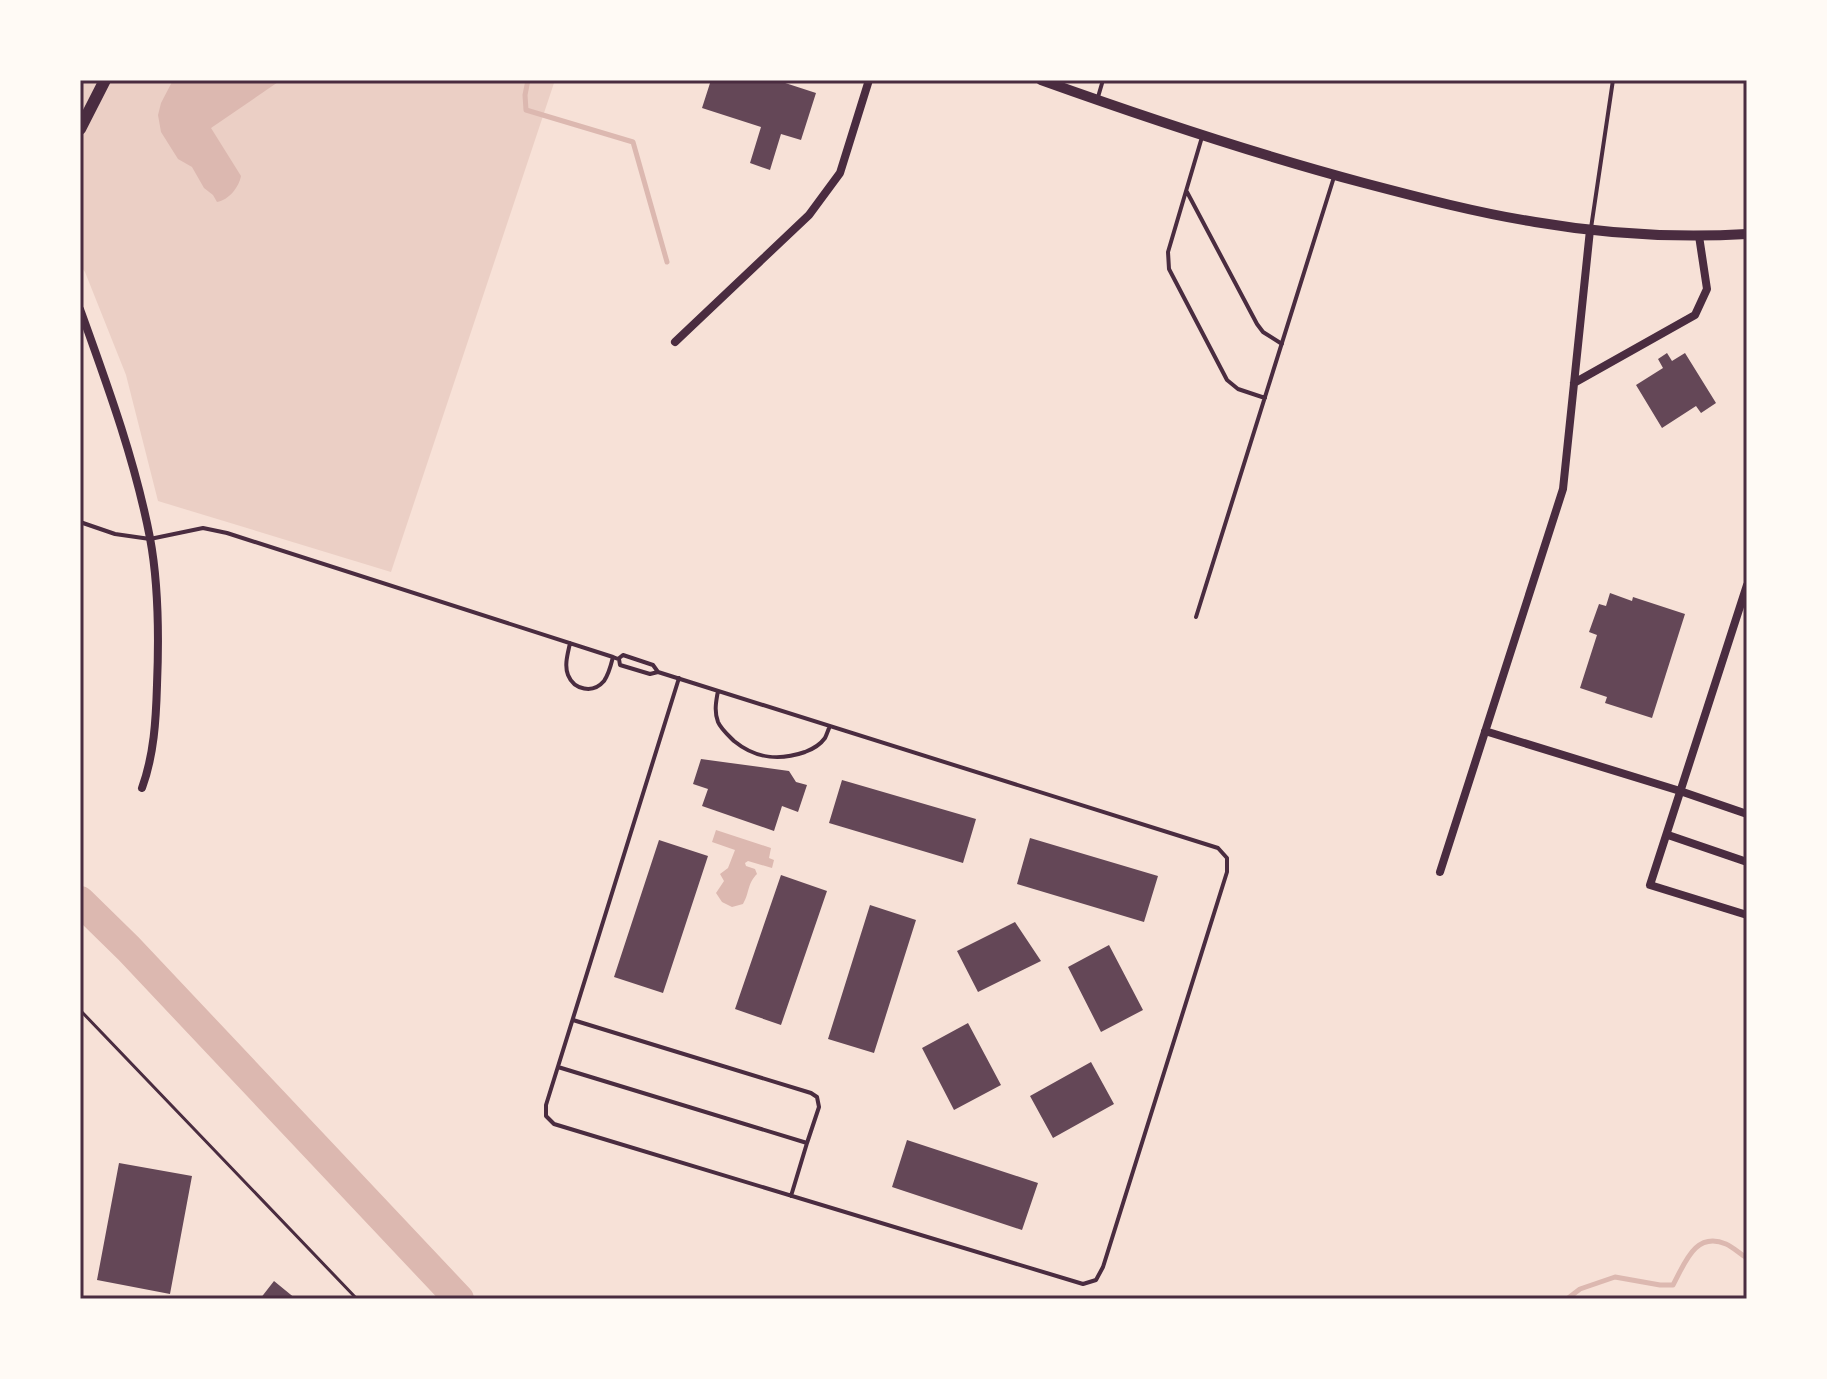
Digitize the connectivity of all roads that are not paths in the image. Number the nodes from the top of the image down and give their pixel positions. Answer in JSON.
{"nodes":[{"id":1,"x":105,"y":80,"type":"edge"},
{"id":2,"x":869,"y":80,"type":"edge"},
{"id":3,"x":1103,"y":80,"type":"edge"},
{"id":4,"x":1613,"y":80,"type":"edge"},
{"id":5,"x":1047,"y":81,"type":"edge"},
{"id":6,"x":1097,"y":100,"type":"junction"},
{"id":7,"x":80,"y":129,"type":"edge"},
{"id":8,"x":1203,"y":135,"type":"junction"},
{"id":9,"x":1335,"y":175,"type":"junction"},
{"id":10,"x":1186,"y":190,"type":"junction"},
{"id":11,"x":1590,"y":230,"type":"junction"},
{"id":12,"x":1747,"y":234,"type":"edge"},
{"id":13,"x":1699,"y":236,"type":"junction"},
{"id":14,"x":80,"y":309,"type":"edge"},
{"id":15,"x":675,"y":342,"type":"dead end"},
{"id":16,"x":1282,"y":344,"type":"junction"},
{"id":17,"x":1574,"y":383,"type":"junction"},
{"id":18,"x":1265,"y":398,"type":"junction"},
{"id":19,"x":80,"y":522,"type":"edge"},
{"id":20,"x":150,"y":539,"type":"junction"},
{"id":21,"x":1747,"y":585,"type":"edge"},
{"id":22,"x":1196,"y":617,"type":"dead end"},
{"id":23,"x":570,"y":643,"type":"junction"},
{"id":24,"x":616,"y":658,"type":"junction"},
{"id":25,"x":658,"y":672,"type":"junction"},
{"id":26,"x":679,"y":678,"type":"junction"},
{"id":27,"x":718,"y":691,"type":"junction"},
{"id":28,"x":830,"y":726,"type":"junction"},
{"id":29,"x":1485,"y":731,"type":"junction"},
{"id":30,"x":142,"y":788,"type":"dead end"},
{"id":31,"x":1680,"y":791,"type":"junction"},
{"id":32,"x":1747,"y":814,"type":"edge"},
{"id":33,"x":1668,"y":835,"type":"junction"},
{"id":34,"x":1747,"y":862,"type":"edge"},
{"id":35,"x":1440,"y":872,"type":"dead end"},
{"id":36,"x":1747,"y":915,"type":"edge"},
{"id":37,"x":573,"y":1020,"type":"junction"},
{"id":38,"x":558,"y":1067,"type":"junction"},
{"id":39,"x":807,"y":1143,"type":"junction"},
{"id":40,"x":791,"y":1196,"type":"junction"}],
"edges":[{"from":1,"to":7,"type":"main road"},
{"from":2,"to":15,"type":"street"},
{"from":3,"to":6,"type":"lane"},
{"from":4,"to":11,"type":"lane"},
{"from":5,"to":6,"type":"street"},
{"from":6,"to":8,"type":"street"},
{"from":8,"to":9,"type":"street"},
{"from":8,"to":10,"type":"lane"},
{"from":9,"to":11,"type":"street"},
{"from":9,"to":16,"type":"lane"},
{"from":10,"to":16,"type":"lane"},
{"from":10,"to":18,"type":"lane"},
{"from":11,"to":13,"type":"street"},
{"from":11,"to":17,"type":"street"},
{"from":12,"to":13,"type":"street"},
{"from":13,"to":17,"type":"street"},
{"from":14,"to":20,"type":"street"},
{"from":16,"to":18,"type":"lane"},
{"from":17,"to":29,"type":"street"},
{"from":18,"to":22,"type":"lane"},
{"from":19,"to":20,"type":"lane"},
{"from":20,"to":23,"type":"lane"},
{"from":20,"to":30,"type":"street"},
{"from":21,"to":31,"type":"street"},
{"from":23,"to":24,"type":"lane"},
{"from":23,"to":24,"type":"lane"},
{"from":24,"to":25,"type":"lane"},
{"from":24,"to":25,"type":"lane"},
{"from":25,"to":26,"type":"lane"},
{"from":26,"to":27,"type":"lane"},
{"from":26,"to":37,"type":"lane"},
{"from":27,"to":28,"type":"lane"},
{"from":27,"to":28,"type":"lane"},
{"from":28,"to":40,"type":"lane"},
{"from":29,"to":31,"type":"street"},
{"from":29,"to":35,"type":"street"},
{"from":31,"to":32,"type":"street"},
{"from":31,"to":33,"type":"street"},
{"from":33,"to":34,"type":"street"},
{"from":33,"to":36,"type":"street"},
{"from":37,"to":38,"type":"lane"},
{"from":37,"to":39,"type":"lane"},
{"from":38,"to":39,"type":"lane"},
{"from":38,"to":40,"type":"lane"},
{"from":39,"to":40,"type":"lane"}]}
